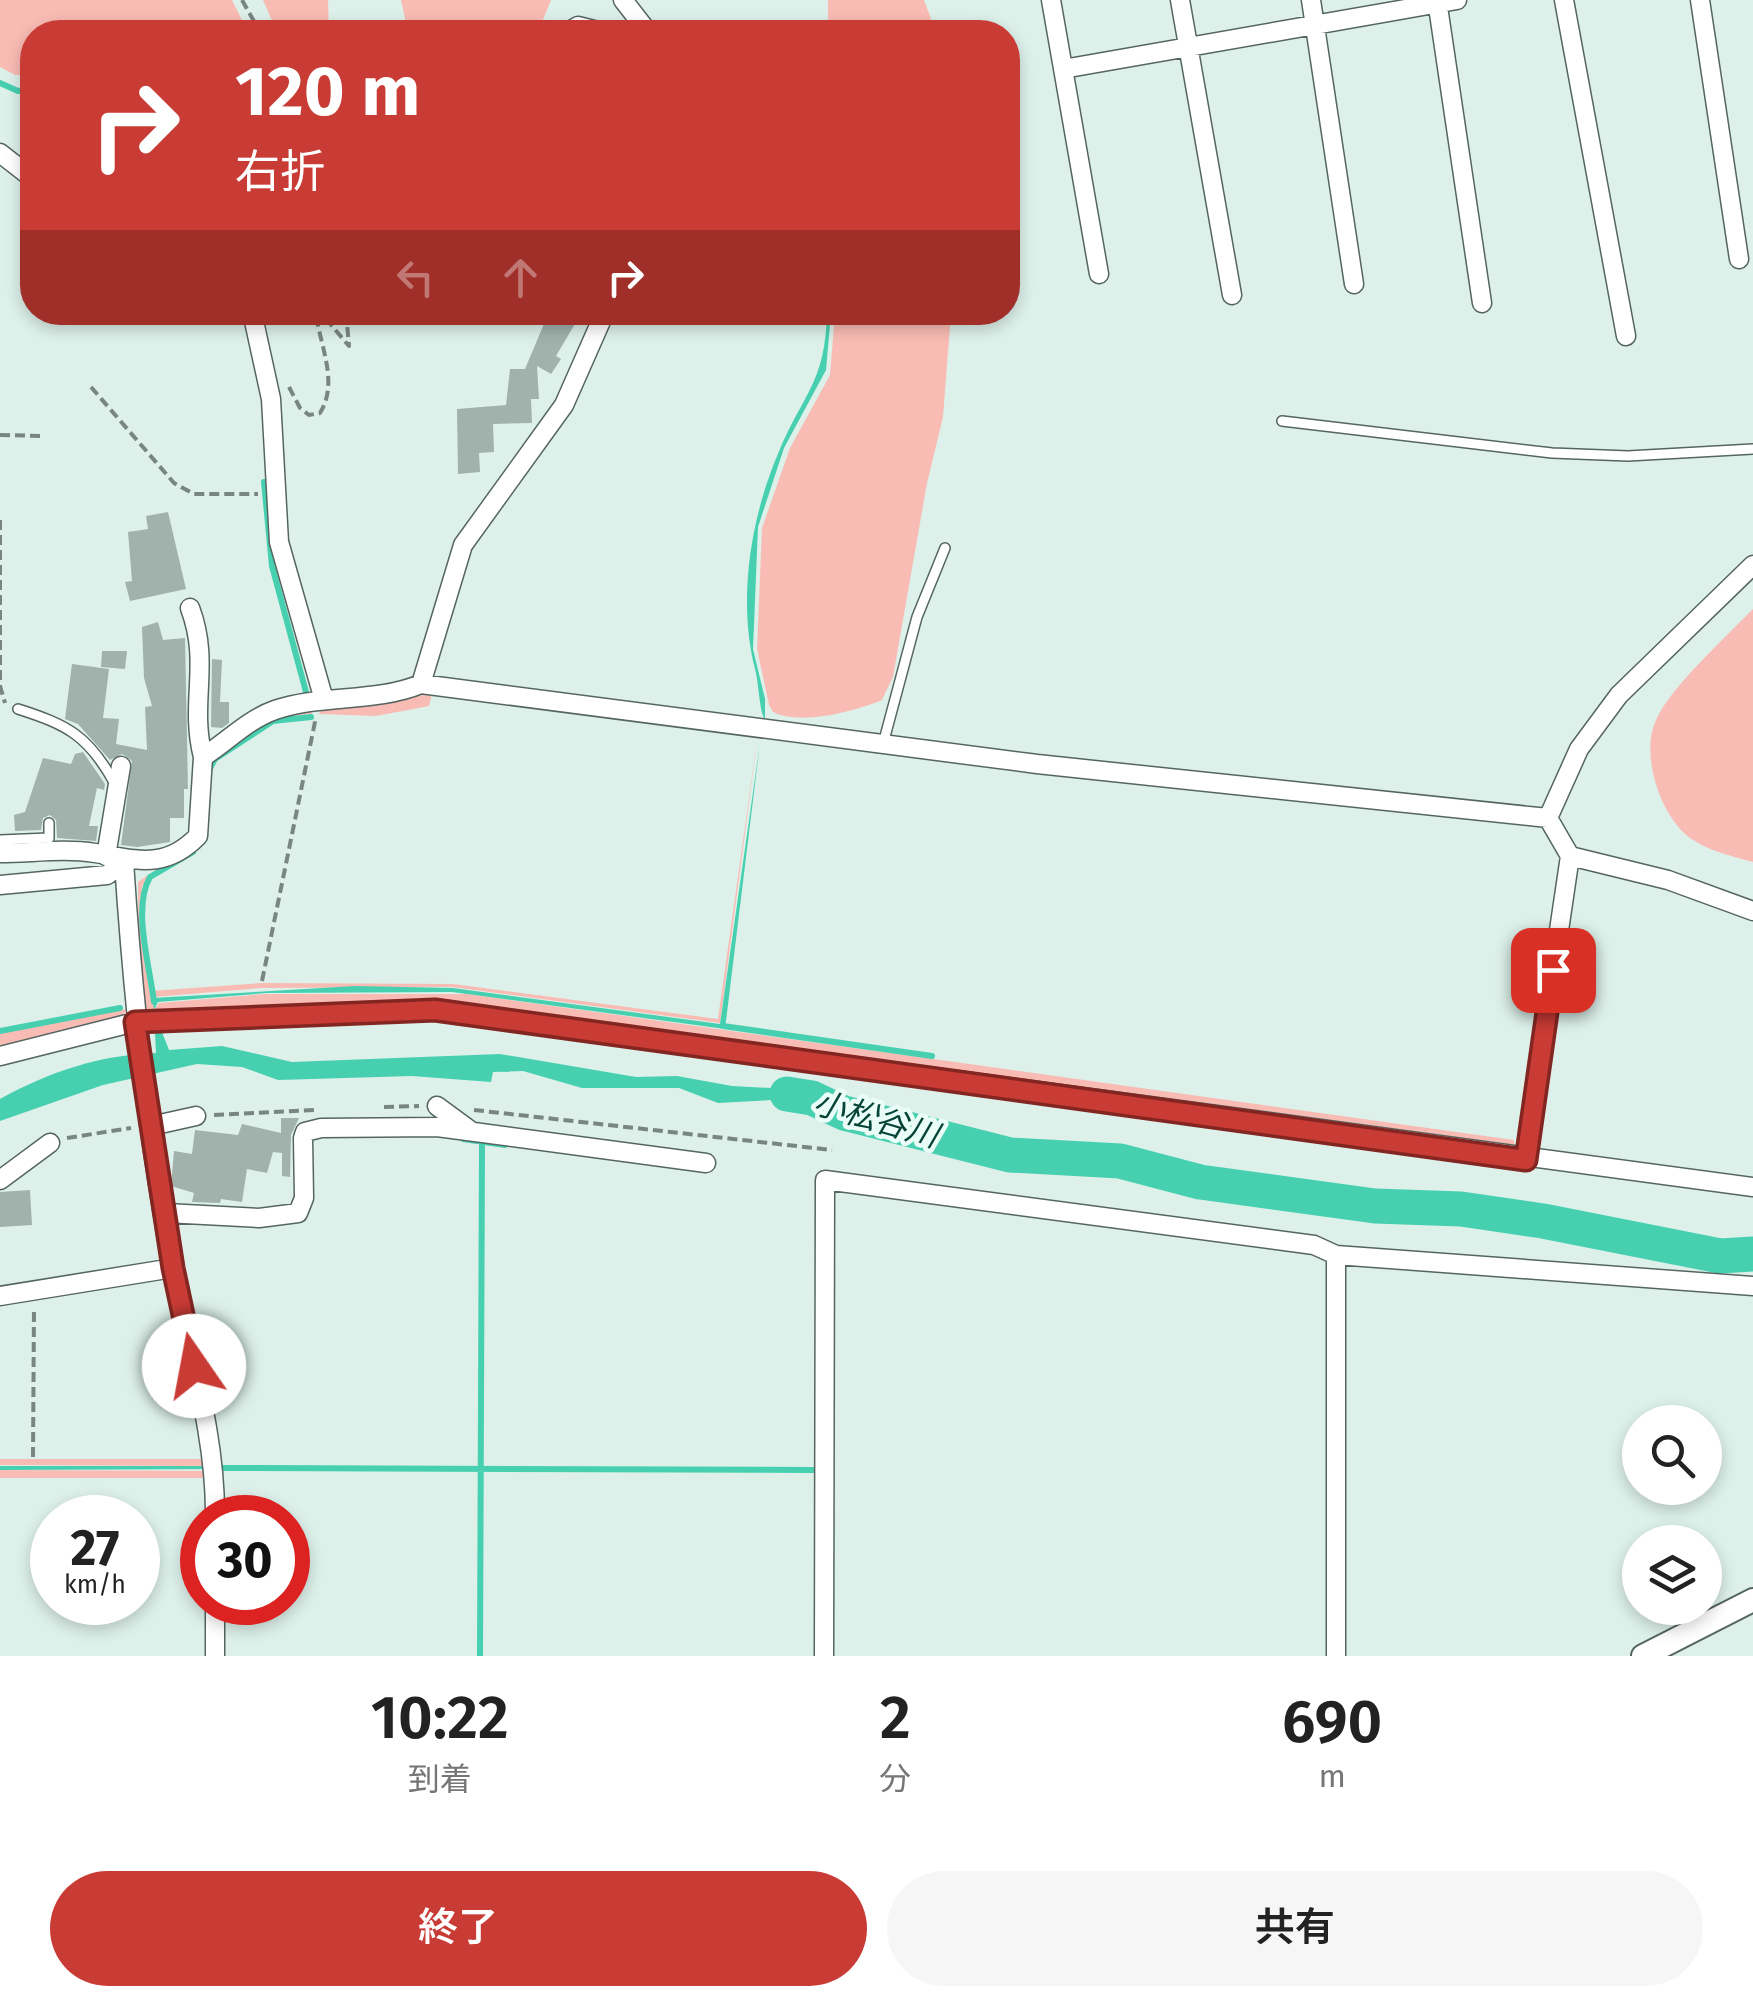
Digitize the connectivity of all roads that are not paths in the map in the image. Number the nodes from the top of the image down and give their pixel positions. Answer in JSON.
{"nodes":[{"id":1,"x":623,"y":0,"type":"edge"},
{"id":2,"x":1051,"y":0,"type":"edge"},
{"id":3,"x":1180,"y":0,"type":"edge"},
{"id":4,"x":1310,"y":0,"type":"edge"},
{"id":5,"x":1457,"y":0,"type":"edge"},
{"id":6,"x":1564,"y":0,"type":"edge"},
{"id":7,"x":1700,"y":0,"type":"edge"},
{"id":8,"x":1437,"y":2,"type":"edge"},
{"id":9,"x":639,"y":20,"type":"edge"},
{"id":10,"x":1315,"y":25,"type":"junction"},
{"id":11,"x":1188,"y":46,"type":"junction"},
{"id":12,"x":1063,"y":69,"type":"junction"},
{"id":13,"x":0,"y":153,"type":"edge"},
{"id":14,"x":20,"y":169,"type":"edge"},
{"id":15,"x":1739,"y":259,"type":"dead end"},
{"id":16,"x":1098,"y":274,"type":"dead end"},
{"id":17,"x":1354,"y":284,"type":"dead end"},
{"id":18,"x":1232,"y":295,"type":"dead end"},
{"id":19,"x":1482,"y":303,"type":"dead end"},
{"id":20,"x":255,"y":325,"type":"edge"},
{"id":21,"x":599,"y":325,"type":"edge"},
{"id":22,"x":1626,"y":336,"type":"dead end"},
{"id":23,"x":1282,"y":422,"type":"dead end"},
{"id":24,"x":1753,"y":449,"type":"edge"},
{"id":25,"x":946,"y":548,"type":"dead end"},
{"id":26,"x":1753,"y":565,"type":"edge"},
{"id":27,"x":190,"y":608,"type":"dead end"},
{"id":28,"x":421,"y":684,"type":"junction"},
{"id":29,"x":320,"y":701,"type":"junction"},
{"id":30,"x":18,"y":709,"type":"road end"},
{"id":31,"x":883,"y":744,"type":"junction"},
{"id":32,"x":203,"y":757,"type":"junction"},
{"id":33,"x":121,"y":766,"type":"dead end"},
{"id":34,"x":116,"y":786,"type":"junction"},
{"id":35,"x":1548,"y":818,"type":"junction"},
{"id":36,"x":49,"y":822,"type":"dead end"},
{"id":37,"x":0,"y":840,"type":"edge"},
{"id":38,"x":0,"y":852,"type":"edge"},
{"id":39,"x":1570,"y":856,"type":"junction"},
{"id":40,"x":114,"y":859,"type":"junction"},
{"id":41,"x":0,"y":885,"type":"edge"},
{"id":42,"x":1753,"y":911,"type":"edge"},
{"id":43,"x":136,"y":1029,"type":"junction"},
{"id":44,"x":0,"y":1056,"type":"edge"},
{"id":45,"x":437,"y":1106,"type":"dead end"},
{"id":46,"x":196,"y":1116,"type":"dead end"},
{"id":47,"x":150,"y":1121,"type":"junction"},
{"id":48,"x":472,"y":1131,"type":"junction"},
{"id":49,"x":50,"y":1143,"type":"road end"},
{"id":50,"x":1526,"y":1160,"type":"junction"},
{"id":51,"x":706,"y":1163,"type":"dead end"},
{"id":52,"x":0,"y":1180,"type":"edge"},
{"id":53,"x":1753,"y":1187,"type":"edge"},
{"id":54,"x":166,"y":1214,"type":"junction"},
{"id":55,"x":1336,"y":1256,"type":"junction"},
{"id":56,"x":173,"y":1268,"type":"junction"},
{"id":57,"x":1753,"y":1286,"type":"edge"},
{"id":58,"x":0,"y":1296,"type":"edge"},
{"id":59,"x":215,"y":1495,"type":"edge"},
{"id":60,"x":1753,"y":1600,"type":"edge"},
{"id":61,"x":215,"y":1625,"type":"edge"},
{"id":62,"x":215,"y":1656,"type":"edge"},
{"id":63,"x":824,"y":1656,"type":"edge"},
{"id":64,"x":1336,"y":1656,"type":"edge"},
{"id":65,"x":1643,"y":1656,"type":"edge"}],
"edges":[{"from":1,"to":9,"type":"street"},
{"from":2,"to":12,"type":"street"},
{"from":3,"to":11,"type":"street"},
{"from":4,"to":10,"type":"street"},
{"from":5,"to":8,"type":"street"},
{"from":6,"to":22,"type":"street"},
{"from":7,"to":15,"type":"street"},
{"from":8,"to":10,"type":"street"},
{"from":8,"to":19,"type":"street"},
{"from":10,"to":11,"type":"street"},
{"from":10,"to":17,"type":"street"},
{"from":11,"to":12,"type":"street"},
{"from":11,"to":18,"type":"street"},
{"from":12,"to":16,"type":"street"},
{"from":13,"to":14,"type":"street"},
{"from":20,"to":29,"type":"street"},
{"from":21,"to":28,"type":"street"},
{"from":23,"to":24,"type":"lane"},
{"from":25,"to":31,"type":"lane"},
{"from":26,"to":35,"type":"street"},
{"from":27,"to":32,"type":"street"},
{"from":28,"to":29,"type":"street"},
{"from":28,"to":31,"type":"street"},
{"from":29,"to":32,"type":"street"},
{"from":30,"to":34,"type":"lane"},
{"from":31,"to":35,"type":"street"},
{"from":32,"to":40,"type":"street"},
{"from":33,"to":34,"type":"street"},
{"from":34,"to":40,"type":"street"},
{"from":35,"to":39,"type":"street"},
{"from":36,"to":37,"type":"lane"},
{"from":38,"to":40,"type":"street"},
{"from":39,"to":42,"type":"street"},
{"from":39,"to":50,"type":"street"},
{"from":40,"to":41,"type":"street"},
{"from":40,"to":43,"type":"street"},
{"from":43,"to":44,"type":"street"},
{"from":43,"to":47,"type":"street"},
{"from":43,"to":50,"type":"street"},
{"from":45,"to":48,"type":"street"},
{"from":46,"to":47,"type":"street"},
{"from":47,"to":54,"type":"street"},
{"from":48,"to":51,"type":"street"},
{"from":48,"to":54,"type":"street"},
{"from":49,"to":52,"type":"street"},
{"from":50,"to":53,"type":"street"},
{"from":54,"to":56,"type":"street"},
{"from":55,"to":57,"type":"street"},
{"from":55,"to":63,"type":"street"},
{"from":55,"to":64,"type":"street"},
{"from":56,"to":58,"type":"street"},
{"from":56,"to":59,"type":"street"},
{"from":60,"to":65,"type":"main road"},
{"from":61,"to":62,"type":"street"}]}
